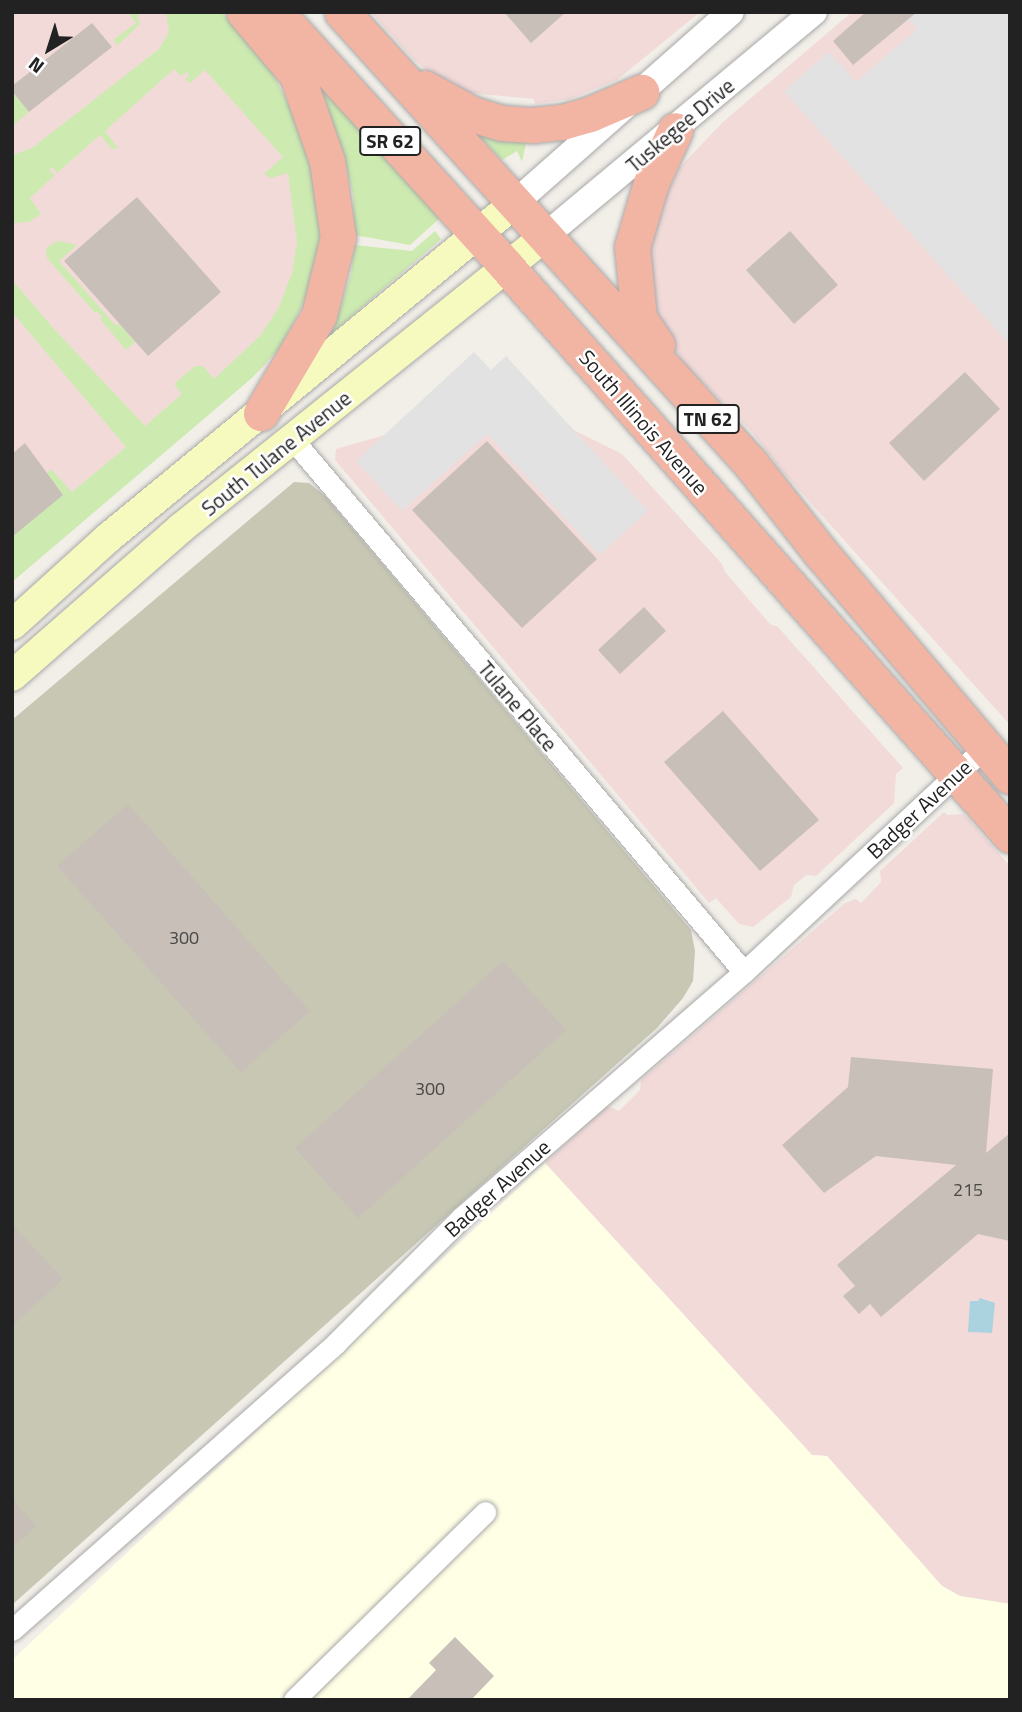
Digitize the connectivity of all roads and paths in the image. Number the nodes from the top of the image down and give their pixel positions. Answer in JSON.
{"nodes":[{"id":1,"x":244,"y":12,"type":"edge"},
{"id":2,"x":275,"y":12,"type":"edge"},
{"id":3,"x":342,"y":12,"type":"edge"},
{"id":4,"x":731,"y":12,"type":"edge"},
{"id":5,"x":814,"y":12,"type":"edge"},
{"id":6,"x":396,"y":71,"type":"junction"},
{"id":7,"x":641,"y":92,"type":"junction"},
{"id":8,"x":675,"y":130,"type":"junction"},
{"id":9,"x":515,"y":203,"type":"junction"},
{"id":10,"x":477,"y":235,"type":"junction"},
{"id":11,"x":545,"y":236,"type":"junction"},
{"id":12,"x":507,"y":267,"type":"junction"},
{"id":13,"x":699,"y":410,"type":"junction"},
{"id":14,"x":261,"y":412,"type":"junction"},
{"id":15,"x":293,"y":440,"type":"junction"},
{"id":16,"x":12,"y":625,"type":"edge"},
{"id":17,"x":12,"y":676,"type":"edge"},
{"id":18,"x":984,"y":748,"type":"junction"},
{"id":19,"x":956,"y":775,"type":"junction"},
{"id":20,"x":1010,"y":776,"type":"edge"},
{"id":21,"x":1010,"y":835,"type":"edge"},
{"id":22,"x":744,"y":972,"type":"junction"},
{"id":23,"x":485,"y":1512,"type":"dead end"},
{"id":24,"x":12,"y":1630,"type":"edge"},
{"id":25,"x":294,"y":1700,"type":"edge"}],
"edges":[{"from":1,"to":14,"type":"highway"},
{"from":2,"to":10,"type":"highway","name":"South Illinois Avenue","number":"SR 62"},
{"from":3,"to":6,"type":"highway","number":"TN 62"},
{"from":4,"to":7,"type":"street"},
{"from":5,"to":8,"type":"street","name":"Tuskegee Drive"},
{"from":6,"to":7,"type":"highway"},
{"from":6,"to":9,"type":"highway","number":"TN 62"},
{"from":7,"to":9,"type":"street"},
{"from":8,"to":11,"type":"street","name":"Tuskegee Drive"},
{"from":8,"to":13,"type":"highway"},
{"from":9,"to":10,"type":"main road","name":"South Tulane Avenue"},
{"from":9,"to":11,"type":"highway","number":"TN 62"},
{"from":10,"to":12,"type":"highway","name":"South Illinois Avenue","number":"SR 62"},
{"from":10,"to":14,"type":"main road","name":"South Tulane Avenue"},
{"from":11,"to":12,"type":"main road","name":"South Tulane Avenue"},
{"from":11,"to":13,"type":"highway","number":"TN 62"},
{"from":12,"to":15,"type":"main road","name":"South Tulane Avenue"},
{"from":12,"to":19,"type":"highway","name":"South Illinois Avenue","number":"TN 62"},
{"from":13,"to":18,"type":"highway","number":"TN 62"},
{"from":14,"to":16,"type":"main road","name":"South Tulane Avenue"},
{"from":15,"to":17,"type":"main road","name":"South Tulane Avenue"},
{"from":15,"to":22,"type":"street","name":"Tulane Place"},
{"from":18,"to":19,"type":"street","name":"Badger Avenue"},
{"from":18,"to":20,"type":"highway","number":"TN 62"},
{"from":19,"to":21,"type":"highway","name":"South Illinois Avenue","number":"TN 62"},
{"from":19,"to":22,"type":"street","name":"Badger Avenue"},
{"from":22,"to":24,"type":"street","name":"Badger Avenue"},
{"from":23,"to":25,"type":"street"}]}
